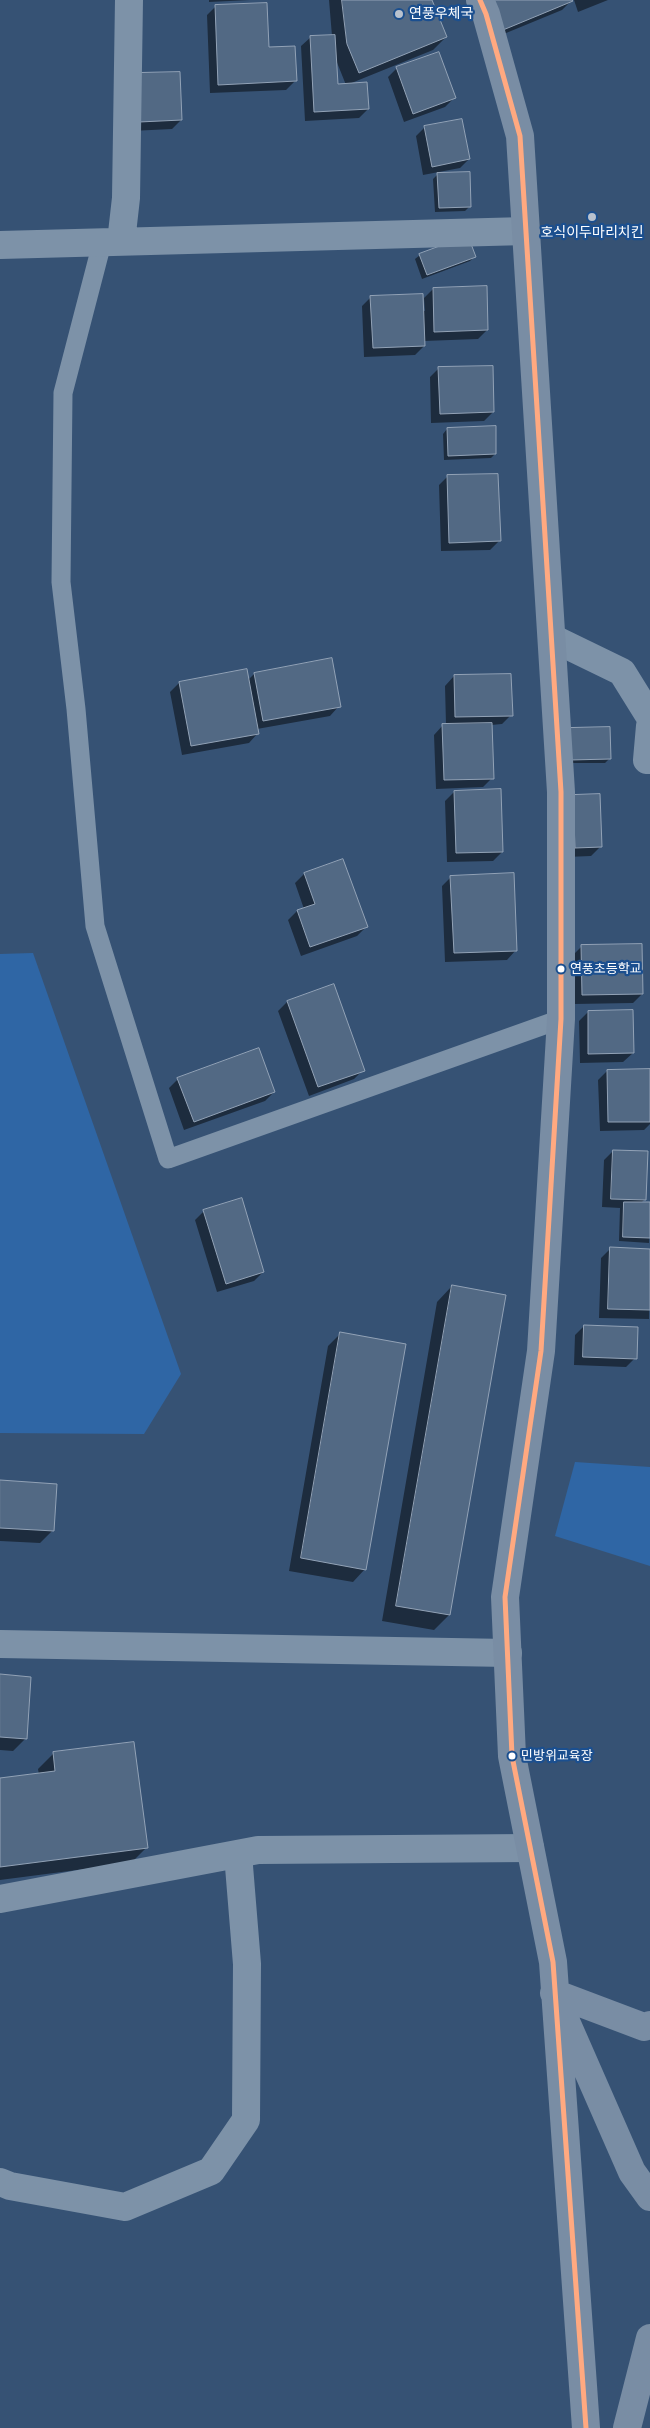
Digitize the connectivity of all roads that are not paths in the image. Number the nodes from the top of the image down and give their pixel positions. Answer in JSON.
{"nodes":[{"id":1,"x":129,"y":0,"type":"edge"},
{"id":2,"x":480,"y":0,"type":"edge"},
{"id":3,"x":526,"y":231,"type":"junction"},
{"id":4,"x":112,"y":243,"type":"junction"},
{"id":5,"x":0,"y":245,"type":"edge"},
{"id":6,"x":552,"y":638,"type":"junction"},
{"id":7,"x":650,"y":717,"type":"edge"},
{"id":8,"x":650,"y":726,"type":"edge"},
{"id":9,"x":650,"y":760,"type":"edge"},
{"id":10,"x":561,"y":1019,"type":"junction"},
{"id":11,"x":0,"y":1644,"type":"edge"},
{"id":12,"x":508,"y":1654,"type":"junction"},
{"id":13,"x":530,"y":1848,"type":"junction"},
{"id":14,"x":238,"y":1854,"type":"junction"},
{"id":15,"x":0,"y":1899,"type":"edge"},
{"id":16,"x":554,"y":1993,"type":"junction"},
{"id":17,"x":650,"y":2025,"type":"edge"},
{"id":18,"x":0,"y":2182,"type":"edge"},
{"id":19,"x":650,"y":2197,"type":"edge"},
{"id":20,"x":650,"y":2338,"type":"edge"},
{"id":21,"x":586,"y":2428,"type":"edge"},
{"id":22,"x":627,"y":2428,"type":"edge"}],
"edges":[{"from":1,"to":4,"type":"street"},
{"from":2,"to":3,"type":"main road"},
{"from":3,"to":4,"type":"street"},
{"from":3,"to":6,"type":"main road"},
{"from":4,"to":5,"type":"street"},
{"from":4,"to":10,"type":"lane"},
{"from":6,"to":7,"type":"street"},
{"from":6,"to":10,"type":"main road"},
{"from":8,"to":9,"type":"street"},
{"from":10,"to":12,"type":"main road"},
{"from":11,"to":12,"type":"street"},
{"from":12,"to":13,"type":"main road"},
{"from":13,"to":14,"type":"street"},
{"from":13,"to":16,"type":"main road"},
{"from":14,"to":15,"type":"street"},
{"from":14,"to":18,"type":"street"},
{"from":16,"to":17,"type":"main road"},
{"from":16,"to":19,"type":"main road"},
{"from":16,"to":21,"type":"main road"},
{"from":20,"to":22,"type":"main road"}]}
